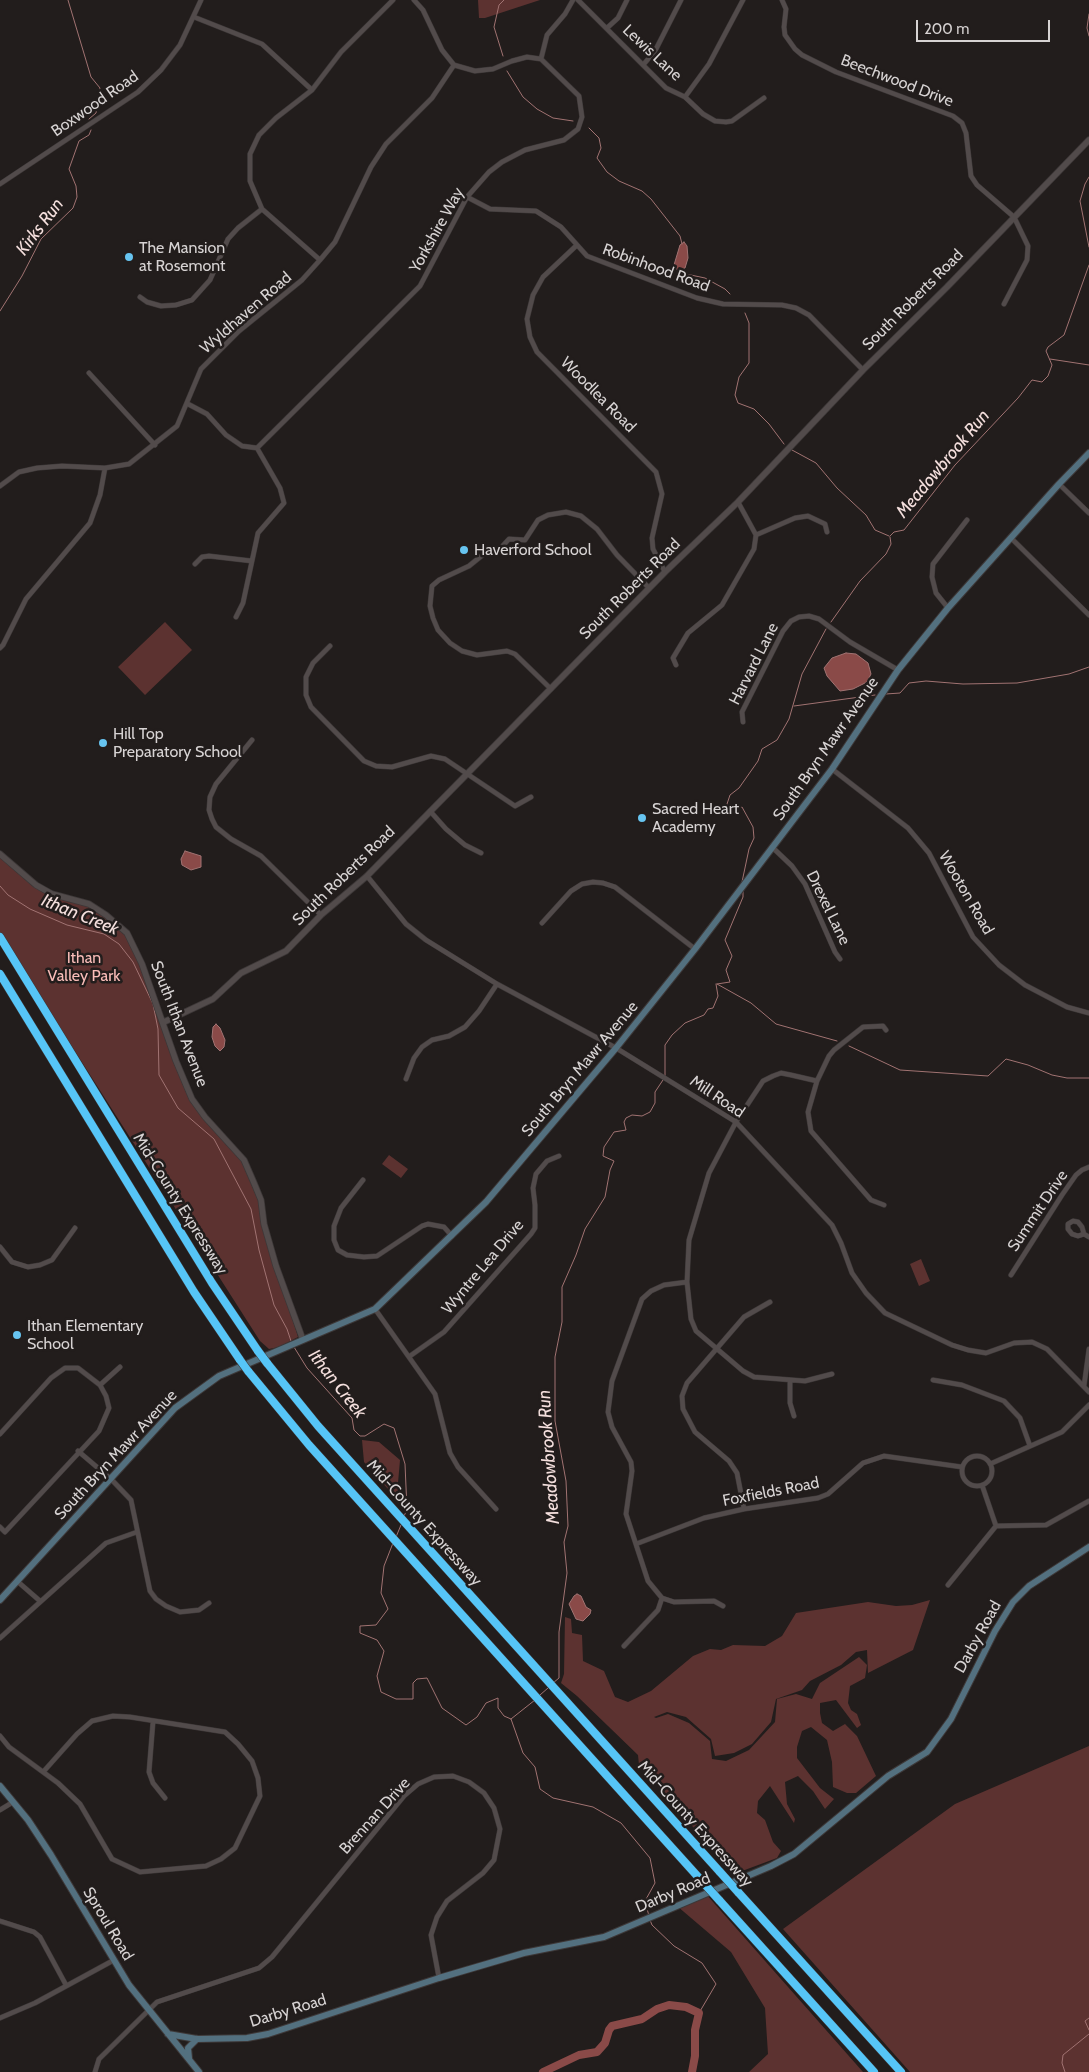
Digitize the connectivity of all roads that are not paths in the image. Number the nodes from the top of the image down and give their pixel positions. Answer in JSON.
{"nodes":[{"id":1,"x":201,"y":0,"type":"edge"},
{"id":2,"x":393,"y":0,"type":"edge"},
{"id":3,"x":414,"y":0,"type":"edge"},
{"id":4,"x":573,"y":0,"type":"edge"},
{"id":5,"x":578,"y":0,"type":"edge"},
{"id":6,"x":627,"y":0,"type":"edge"},
{"id":7,"x":681,"y":0,"type":"edge"},
{"id":8,"x":743,"y":0,"type":"edge"},
{"id":9,"x":782,"y":0,"type":"edge"},
{"id":10,"x":194,"y":17,"type":"junction"},
{"id":11,"x":607,"y":28,"type":"junction"},
{"id":12,"x":541,"y":59,"type":"junction"},
{"id":13,"x":454,"y":65,"type":"junction"},
{"id":14,"x":643,"y":65,"type":"junction"},
{"id":15,"x":312,"y":90,"type":"junction"},
{"id":16,"x":685,"y":98,"type":"junction"},
{"id":17,"x":764,"y":98,"type":"dead end"},
{"id":18,"x":1089,"y":140,"type":"edge"},
{"id":19,"x":0,"y":184,"type":"edge"},
{"id":20,"x":467,"y":197,"type":"junction"},
{"id":21,"x":262,"y":209,"type":"junction"},
{"id":22,"x":1014,"y":217,"type":"junction"},
{"id":23,"x":577,"y":244,"type":"junction"},
{"id":24,"x":320,"y":260,"type":"junction"},
{"id":25,"x":140,"y":297,"type":"dead end"},
{"id":26,"x":1004,"y":304,"type":"dead end"},
{"id":27,"x":863,"y":370,"type":"junction"},
{"id":28,"x":89,"y":373,"type":"dead end"},
{"id":29,"x":188,"y":404,"type":"junction"},
{"id":30,"x":155,"y":445,"type":"junction"},
{"id":31,"x":257,"y":448,"type":"junction"},
{"id":32,"x":1089,"y":454,"type":"edge"},
{"id":33,"x":105,"y":468,"type":"junction"},
{"id":34,"x":1059,"y":484,"type":"junction"},
{"id":35,"x":0,"y":486,"type":"edge"},
{"id":36,"x":738,"y":502,"type":"junction"},
{"id":37,"x":1089,"y":513,"type":"edge"},
{"id":38,"x":967,"y":520,"type":"dead end"},
{"id":39,"x":826,"y":532,"type":"dead end"},
{"id":40,"x":756,"y":535,"type":"junction"},
{"id":41,"x":1011,"y":538,"type":"junction"},
{"id":42,"x":252,"y":561,"type":"junction"},
{"id":43,"x":195,"y":564,"type":"dead end"},
{"id":44,"x":665,"y":572,"type":"junction"},
{"id":45,"x":649,"y":588,"type":"junction"},
{"id":46,"x":948,"y":608,"type":"junction"},
{"id":47,"x":1089,"y":615,"type":"edge"},
{"id":48,"x":236,"y":617,"type":"dead end"},
{"id":49,"x":330,"y":646,"type":"dead end"},
{"id":50,"x":0,"y":648,"type":"edge"},
{"id":51,"x":676,"y":666,"type":"dead end"},
{"id":52,"x":898,"y":670,"type":"junction"},
{"id":53,"x":551,"y":689,"type":"junction"},
{"id":54,"x":743,"y":722,"type":"dead end"},
{"id":55,"x":252,"y":740,"type":"dead end"},
{"id":56,"x":832,"y":769,"type":"junction"},
{"id":57,"x":465,"y":774,"type":"junction"},
{"id":58,"x":531,"y":797,"type":"dead end"},
{"id":59,"x":430,"y":811,"type":"junction"},
{"id":60,"x":772,"y":847,"type":"junction"},
{"id":61,"x":481,"y":853,"type":"dead end"},
{"id":62,"x":0,"y":854,"type":"edge"},
{"id":63,"x":367,"y":876,"type":"junction"},
{"id":64,"x":321,"y":915,"type":"junction"},
{"id":65,"x":542,"y":923,"type":"dead end"},
{"id":66,"x":0,"y":937,"type":"edge"},
{"id":67,"x":695,"y":949,"type":"junction"},
{"id":68,"x":840,"y":959,"type":"dead end"},
{"id":69,"x":0,"y":974,"type":"edge"},
{"id":70,"x":497,"y":984,"type":"junction"},
{"id":71,"x":1089,"y":1013,"type":"edge"},
{"id":72,"x":164,"y":1022,"type":"junction"},
{"id":73,"x":886,"y":1030,"type":"dead end"},
{"id":74,"x":616,"y":1048,"type":"junction"},
{"id":75,"x":406,"y":1079,"type":"dead end"},
{"id":76,"x":817,"y":1081,"type":"junction"},
{"id":77,"x":736,"y":1122,"type":"junction"},
{"id":78,"x":559,"y":1156,"type":"dead end"},
{"id":79,"x":1089,"y":1167,"type":"edge"},
{"id":80,"x":363,"y":1180,"type":"dead end"},
{"id":81,"x":884,"y":1205,"type":"dead end"},
{"id":82,"x":75,"y":1228,"type":"dead end"},
{"id":83,"x":1084,"y":1234,"type":"dead end"},
{"id":84,"x":452,"y":1236,"type":"junction"},
{"id":85,"x":1089,"y":1237,"type":"edge"},
{"id":86,"x":0,"y":1247,"type":"edge"},
{"id":87,"x":1011,"y":1275,"type":"dead end"},
{"id":88,"x":688,"y":1282,"type":"junction"},
{"id":89,"x":770,"y":1302,"type":"dead end"},
{"id":90,"x":375,"y":1309,"type":"junction"},
{"id":91,"x":304,"y":1340,"type":"junction"},
{"id":92,"x":716,"y":1348,"type":"junction"},
{"id":93,"x":1089,"y":1349,"type":"edge"},
{"id":94,"x":410,"y":1356,"type":"junction"},
{"id":95,"x":120,"y":1367,"type":"dead end"},
{"id":96,"x":832,"y":1374,"type":"dead end"},
{"id":97,"x":790,"y":1380,"type":"junction"},
{"id":98,"x":933,"y":1380,"type":"dead end"},
{"id":99,"x":100,"y":1385,"type":"junction"},
{"id":100,"x":1084,"y":1386,"type":"junction"},
{"id":101,"x":1089,"y":1392,"type":"edge"},
{"id":102,"x":1089,"y":1405,"type":"edge"},
{"id":103,"x":794,"y":1416,"type":"dead end"},
{"id":104,"x":0,"y":1434,"type":"edge"},
{"id":105,"x":1030,"y":1446,"type":"junction"},
{"id":106,"x":78,"y":1451,"type":"junction"},
{"id":107,"x":990,"y":1464,"type":"junction"},
{"id":108,"x":962,"y":1467,"type":"junction"},
{"id":109,"x":111,"y":1478,"type":"junction"},
{"id":110,"x":982,"y":1485,"type":"junction"},
{"id":111,"x":1089,"y":1501,"type":"edge"},
{"id":112,"x":496,"y":1509,"type":"dead end"},
{"id":113,"x":744,"y":1509,"type":"junction"},
{"id":114,"x":996,"y":1526,"type":"junction"},
{"id":115,"x":0,"y":1527,"type":"edge"},
{"id":116,"x":136,"y":1532,"type":"junction"},
{"id":117,"x":636,"y":1544,"type":"junction"},
{"id":118,"x":1089,"y":1547,"type":"edge"},
{"id":119,"x":17,"y":1581,"type":"junction"},
{"id":120,"x":948,"y":1585,"type":"dead end"},
{"id":121,"x":662,"y":1598,"type":"junction"},
{"id":122,"x":0,"y":1600,"type":"edge"},
{"id":123,"x":40,"y":1601,"type":"junction"},
{"id":124,"x":209,"y":1603,"type":"dead end"},
{"id":125,"x":723,"y":1606,"type":"dead end"},
{"id":126,"x":0,"y":1638,"type":"edge"},
{"id":127,"x":624,"y":1646,"type":"dead end"},
{"id":128,"x":153,"y":1722,"type":"junction"},
{"id":129,"x":0,"y":1736,"type":"edge"},
{"id":130,"x":44,"y":1772,"type":"junction"},
{"id":131,"x":0,"y":1786,"type":"edge"},
{"id":132,"x":165,"y":1798,"type":"dead end"},
{"id":133,"x":13,"y":1802,"type":"junction"},
{"id":134,"x":0,"y":1810,"type":"edge"},
{"id":135,"x":0,"y":1921,"type":"edge"},
{"id":136,"x":114,"y":1960,"type":"junction"},
{"id":137,"x":439,"y":1978,"type":"junction"},
{"id":138,"x":66,"y":1985,"type":"junction"},
{"id":139,"x":148,"y":2010,"type":"junction"},
{"id":140,"x":0,"y":2018,"type":"edge"},
{"id":141,"x":168,"y":2034,"type":"junction"},
{"id":142,"x":197,"y":2039,"type":"junction"},
{"id":143,"x":191,"y":2062,"type":"junction"},
{"id":144,"x":95,"y":2072,"type":"edge"},
{"id":145,"x":199,"y":2072,"type":"edge"},
{"id":146,"x":874,"y":2072,"type":"edge"},
{"id":147,"x":901,"y":2072,"type":"edge"}],
"edges":[{"from":1,"to":10,"type":"street","name":"Boxwood Road"},
{"from":2,"to":15,"type":"street"},
{"from":3,"to":13,"type":"street"},
{"from":4,"to":12,"type":"street"},
{"from":5,"to":11,"type":"street","name":"Lewis Lane"},
{"from":6,"to":11,"type":"street"},
{"from":7,"to":14,"type":"street"},
{"from":8,"to":16,"type":"street"},
{"from":9,"to":22,"type":"street","name":"Beechwood Drive"},
{"from":10,"to":15,"type":"street"},
{"from":10,"to":19,"type":"street","name":"Boxwood Road"},
{"from":11,"to":14,"type":"street","name":"Lewis Lane"},
{"from":12,"to":13,"type":"street"},
{"from":12,"to":20,"type":"street","name":"Yorkshire Way"},
{"from":13,"to":24,"type":"street","name":"Wyldhaven Road"},
{"from":14,"to":16,"type":"street","name":"Lewis Lane"},
{"from":15,"to":21,"type":"street"},
{"from":16,"to":17,"type":"street","name":"Lewis Lane"},
{"from":18,"to":22,"type":"street","name":"South Roberts Road"},
{"from":20,"to":23,"type":"street","name":"Robinhood Road"},
{"from":20,"to":31,"type":"street","name":"Yorkshire Way"},
{"from":21,"to":24,"type":"street"},
{"from":21,"to":25,"type":"street"},
{"from":22,"to":26,"type":"street"},
{"from":22,"to":27,"type":"street","name":"South Roberts Road"},
{"from":23,"to":27,"type":"street","name":"Robinhood Road"},
{"from":23,"to":44,"type":"street","name":"Woodlea Road"},
{"from":24,"to":29,"type":"street","name":"Wyldhaven Road"},
{"from":27,"to":36,"type":"street","name":"South Roberts Road"},
{"from":28,"to":30,"type":"street"},
{"from":29,"to":30,"type":"street","name":"Wyldhaven Road"},
{"from":29,"to":31,"type":"street"},
{"from":30,"to":33,"type":"street","name":"Wyldhaven Road"},
{"from":31,"to":42,"type":"street"},
{"from":32,"to":34,"type":"main road","name":"South Bryn Mawr Avenue"},
{"from":33,"to":35,"type":"street","name":"Wyldhaven Road"},
{"from":33,"to":50,"type":"street"},
{"from":34,"to":37,"type":"street"},
{"from":34,"to":41,"type":"main road","name":"South Bryn Mawr Avenue"},
{"from":36,"to":40,"type":"street"},
{"from":36,"to":44,"type":"street","name":"South Roberts Road"},
{"from":38,"to":46,"type":"street"},
{"from":39,"to":40,"type":"street"},
{"from":40,"to":51,"type":"street"},
{"from":41,"to":46,"type":"main road","name":"South Bryn Mawr Avenue"},
{"from":41,"to":47,"type":"street"},
{"from":42,"to":43,"type":"street"},
{"from":42,"to":48,"type":"street"},
{"from":44,"to":45,"type":"street","name":"South Roberts Road"},
{"from":45,"to":53,"type":"street","name":"South Roberts Road"},
{"from":45,"to":53,"type":"street"},
{"from":46,"to":52,"type":"main road","name":"South Bryn Mawr Avenue"},
{"from":49,"to":57,"type":"street"},
{"from":52,"to":54,"type":"street","name":"Harvard Lane"},
{"from":52,"to":56,"type":"main road","name":"South Bryn Mawr Avenue"},
{"from":53,"to":57,"type":"street","name":"South Roberts Road"},
{"from":55,"to":64,"type":"street"},
{"from":56,"to":60,"type":"main road","name":"South Bryn Mawr Avenue"},
{"from":56,"to":71,"type":"street","name":"Wooton Road"},
{"from":57,"to":58,"type":"street"},
{"from":57,"to":59,"type":"street","name":"South Roberts Road"},
{"from":59,"to":61,"type":"street"},
{"from":59,"to":63,"type":"street","name":"South Roberts Road"},
{"from":60,"to":67,"type":"main road","name":"South Bryn Mawr Avenue"},
{"from":60,"to":68,"type":"street","name":"Drexel Lane"},
{"from":62,"to":72,"type":"street","name":"South Ithan Avenue"},
{"from":63,"to":64,"type":"street","name":"South Roberts Road"},
{"from":63,"to":70,"type":"street","name":"Mill Road"},
{"from":64,"to":72,"type":"street","name":"South Roberts Road"},
{"from":65,"to":67,"type":"street"},
{"from":66,"to":147,"type":"highway","name":"Mid-County Expressway","bridge":true},
{"from":67,"to":74,"type":"main road","name":"South Bryn Mawr Avenue"},
{"from":69,"to":146,"type":"highway","name":"Mid-County Expressway","bridge":true},
{"from":70,"to":74,"type":"street","name":"Mill Road"},
{"from":70,"to":75,"type":"street"},
{"from":72,"to":91,"type":"street","name":"South Ithan Avenue"},
{"from":73,"to":76,"type":"street"},
{"from":74,"to":77,"type":"street","name":"Mill Road"},
{"from":74,"to":84,"type":"main road","name":"South Bryn Mawr Avenue"},
{"from":76,"to":77,"type":"street"},
{"from":76,"to":81,"type":"street"},
{"from":77,"to":88,"type":"street"},
{"from":77,"to":100,"type":"street","name":"Mill Road"},
{"from":78,"to":94,"type":"street","name":"Wyntre Lea Drive"},
{"from":79,"to":87,"type":"street","name":"Summit Drive"},
{"from":80,"to":84,"type":"street"},
{"from":82,"to":86,"type":"street"},
{"from":83,"to":85,"type":"street"},
{"from":84,"to":90,"type":"main road","name":"South Bryn Mawr Avenue"},
{"from":88,"to":92,"type":"street"},
{"from":88,"to":117,"type":"street"},
{"from":89,"to":92,"type":"street"},
{"from":90,"to":91,"type":"main road","name":"South Bryn Mawr Avenue"},
{"from":90,"to":94,"type":"street"},
{"from":91,"to":109,"type":"main road","name":"South Bryn Mawr Avenue"},
{"from":92,"to":97,"type":"street"},
{"from":92,"to":113,"type":"street"},
{"from":93,"to":100,"type":"street"},
{"from":94,"to":112,"type":"street"},
{"from":95,"to":99,"type":"street"},
{"from":96,"to":97,"type":"street"},
{"from":97,"to":103,"type":"street"},
{"from":98,"to":105,"type":"street"},
{"from":99,"to":104,"type":"street"},
{"from":99,"to":106,"type":"street"},
{"from":100,"to":101,"type":"street"},
{"from":102,"to":105,"type":"street"},
{"from":105,"to":107,"type":"street"},
{"from":106,"to":109,"type":"street"},
{"from":106,"to":115,"type":"street"},
{"from":107,"to":108,"type":"street"},
{"from":107,"to":110,"type":"street"},
{"from":108,"to":110,"type":"street"},
{"from":108,"to":113,"type":"street","name":"Foxfields Road"},
{"from":109,"to":116,"type":"street"},
{"from":109,"to":119,"type":"main road","name":"South Bryn Mawr Avenue"},
{"from":110,"to":114,"type":"street"},
{"from":111,"to":114,"type":"street"},
{"from":113,"to":117,"type":"street","name":"Foxfields Road"},
{"from":114,"to":120,"type":"street"},
{"from":116,"to":123,"type":"street"},
{"from":116,"to":124,"type":"street"},
{"from":117,"to":121,"type":"street"},
{"from":118,"to":137,"type":"main road","name":"Darby Road"},
{"from":119,"to":122,"type":"main road","name":"South Bryn Mawr Avenue"},
{"from":119,"to":123,"type":"street"},
{"from":121,"to":125,"type":"street"},
{"from":121,"to":127,"type":"street"},
{"from":123,"to":126,"type":"street"},
{"from":128,"to":130,"type":"street"},
{"from":128,"to":130,"type":"street"},
{"from":128,"to":132,"type":"street"},
{"from":129,"to":130,"type":"street"},
{"from":131,"to":133,"type":"main road","name":"Sproul Road"},
{"from":133,"to":134,"type":"street"},
{"from":133,"to":136,"type":"main road","name":"Sproul Road"},
{"from":135,"to":138,"type":"street"},
{"from":136,"to":138,"type":"street"},
{"from":136,"to":139,"type":"main road","name":"Sproul Road"},
{"from":137,"to":139,"type":"street","name":"Brennan Drive"},
{"from":137,"to":142,"type":"main road","name":"Darby Road"},
{"from":138,"to":140,"type":"street"},
{"from":139,"to":141,"type":"main road","name":"Sproul Road"},
{"from":139,"to":144,"type":"street","name":"Brennan Drive"},
{"from":141,"to":142,"type":"main road","name":"Darby Road"},
{"from":141,"to":143,"type":"main road","name":"Sproul Road"},
{"from":142,"to":143,"type":"main road"},
{"from":143,"to":145,"type":"main road","name":"Sproul Road"}]}
